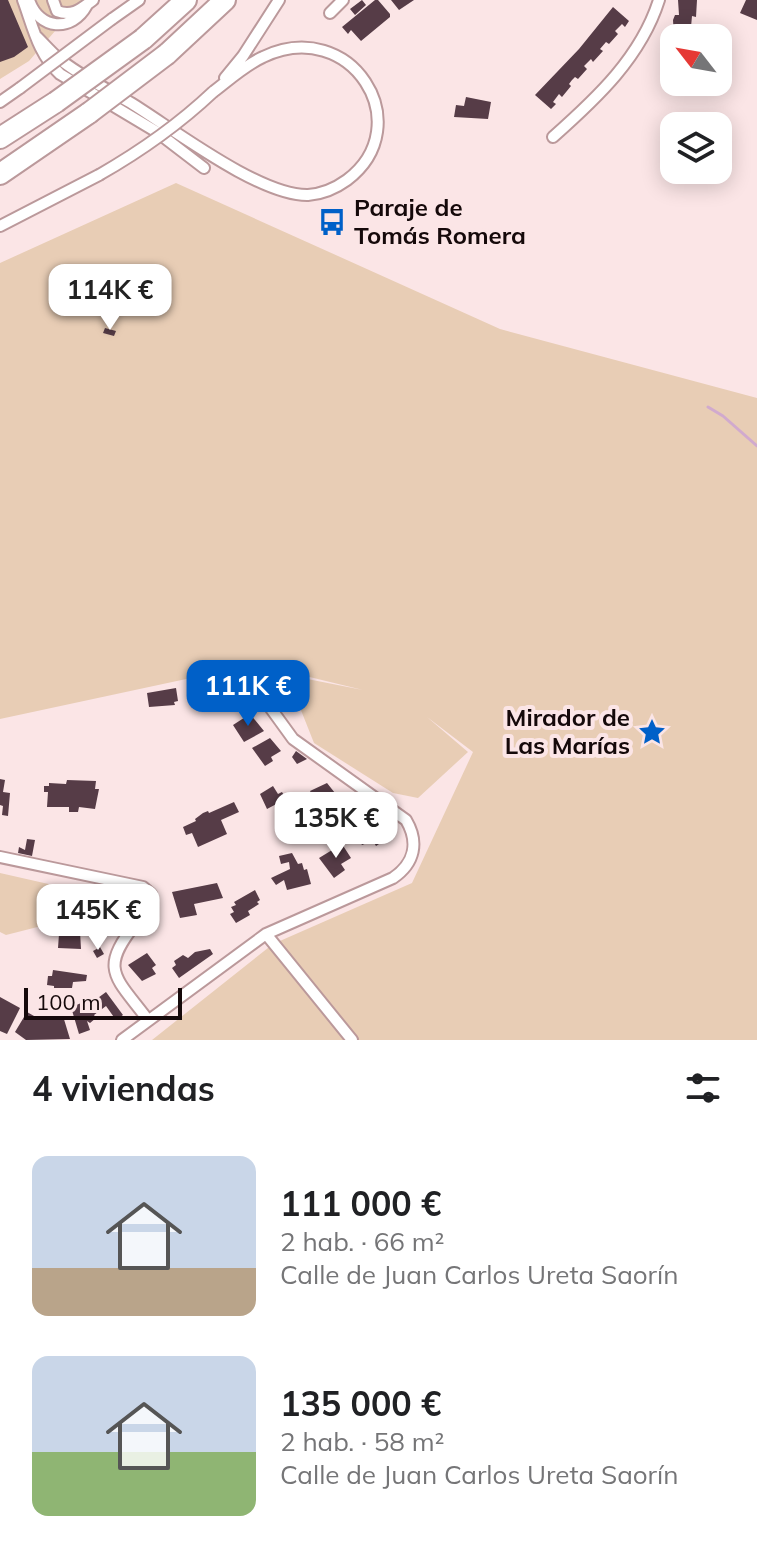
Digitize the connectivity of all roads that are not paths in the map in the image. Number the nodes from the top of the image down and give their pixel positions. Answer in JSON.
{"nodes":[{"id":1,"x":26,"y":0,"type":"edge"},
{"id":2,"x":53,"y":0,"type":"edge"},
{"id":3,"x":139,"y":0,"type":"edge"},
{"id":4,"x":186,"y":0,"type":"edge"},
{"id":5,"x":225,"y":0,"type":"edge"},
{"id":6,"x":279,"y":0,"type":"edge"},
{"id":7,"x":343,"y":0,"type":"edge"},
{"id":8,"x":659,"y":0,"type":"edge"},
{"id":9,"x":90,"y":2,"type":"edge"},
{"id":10,"x":330,"y":13,"type":"dead end"},
{"id":11,"x":37,"y":37,"type":"junction"},
{"id":12,"x":213,"y":92,"type":"junction"},
{"id":13,"x":0,"y":102,"type":"edge"},
{"id":14,"x":553,"y":137,"type":"dead end"},
{"id":15,"x":0,"y":138,"type":"edge"},
{"id":16,"x":204,"y":168,"type":"dead end"},
{"id":17,"x":0,"y":174,"type":"edge"},
{"id":18,"x":0,"y":226,"type":"edge"},
{"id":19,"x":264,"y":699,"type":"dead end"},
{"id":20,"x":0,"y":857,"type":"edge"},
{"id":21,"x":266,"y":934,"type":"junction"},
{"id":22,"x":148,"y":1020,"type":"junction"},
{"id":23,"x":122,"y":1040,"type":"edge"},
{"id":24,"x":352,"y":1040,"type":"edge"}],
"edges":[{"from":1,"to":9,"type":"street"},
{"from":1,"to":11,"type":"street"},
{"from":2,"to":9,"type":"street"},
{"from":3,"to":13,"type":"street","bridge":true},
{"from":4,"to":15,"type":"highway","bridge":true},
{"from":5,"to":17,"type":"highway","bridge":true},
{"from":6,"to":12,"type":"street"},
{"from":7,"to":10,"type":"street"},
{"from":8,"to":14,"type":"street"},
{"from":11,"to":12,"type":"street"},
{"from":11,"to":16,"type":"street"},
{"from":12,"to":18,"type":"street","bridge":true},
{"from":19,"to":21,"type":"street"},
{"from":20,"to":22,"type":"street"},
{"from":21,"to":22,"type":"street"},
{"from":21,"to":24,"type":"street"},
{"from":22,"to":23,"type":"street"}]}
